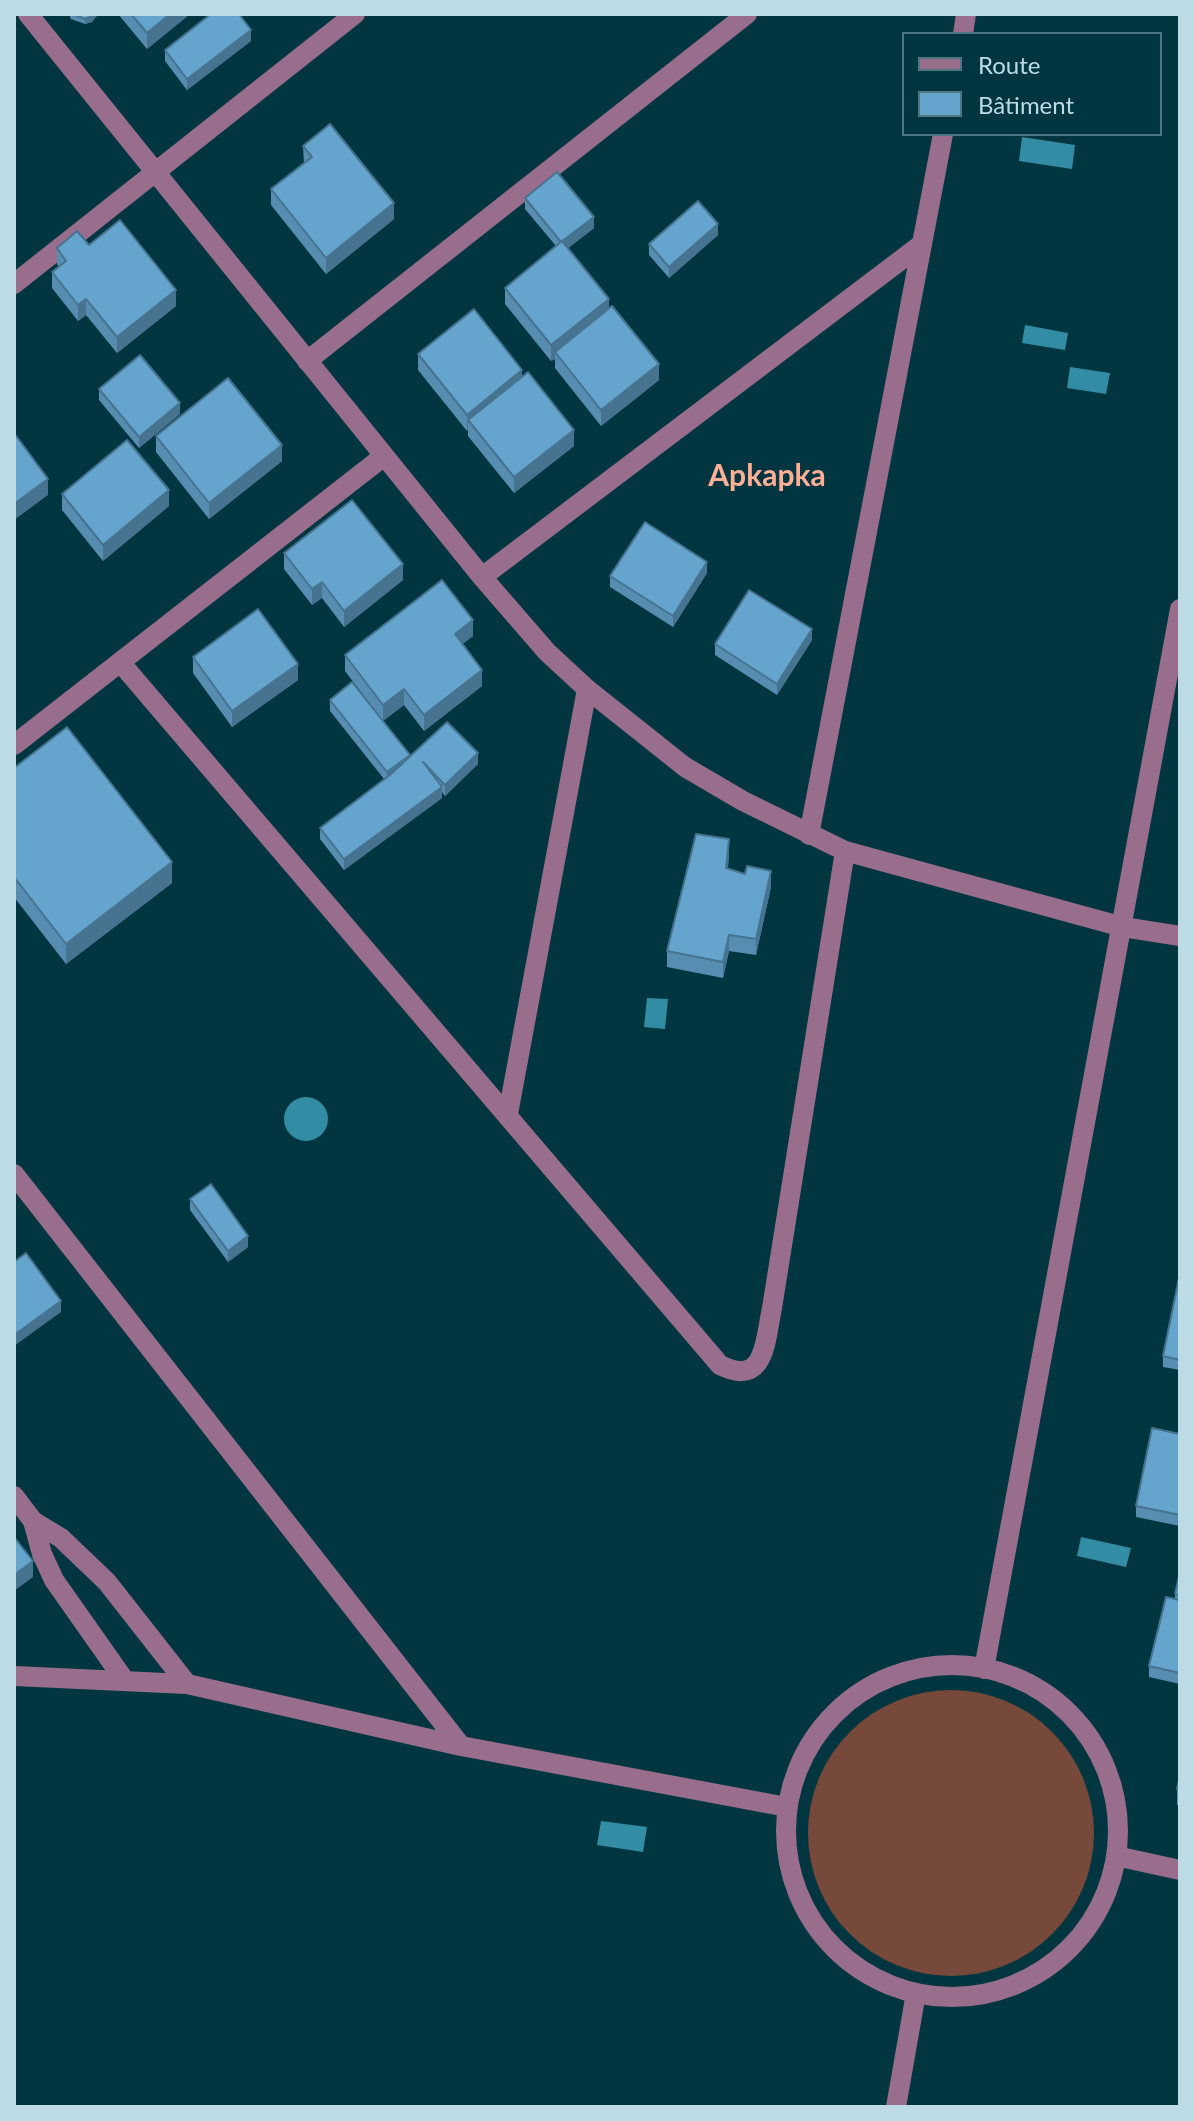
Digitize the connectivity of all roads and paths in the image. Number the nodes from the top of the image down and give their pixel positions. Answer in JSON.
{"nodes":[{"id":1,"x":28,"y":14,"type":"edge"},
{"id":2,"x":355,"y":14,"type":"edge"},
{"id":3,"x":747,"y":14,"type":"edge"},
{"id":4,"x":943,"y":136,"type":"edge"},
{"id":5,"x":156,"y":173,"type":"junction"},
{"id":6,"x":922,"y":244,"type":"junction"},
{"id":7,"x":14,"y":284,"type":"edge"},
{"id":8,"x":307,"y":361,"type":"junction"},
{"id":9,"x":384,"y":456,"type":"junction"},
{"id":10,"x":482,"y":577,"type":"junction"},
{"id":11,"x":1180,"y":609,"type":"edge"},
{"id":12,"x":120,"y":662,"type":"junction"},
{"id":13,"x":587,"y":689,"type":"junction"},
{"id":14,"x":14,"y":745,"type":"edge"},
{"id":15,"x":809,"y":835,"type":"junction"},
{"id":16,"x":845,"y":851,"type":"junction"},
{"id":17,"x":1123,"y":927,"type":"junction"},
{"id":18,"x":1180,"y":936,"type":"edge"},
{"id":19,"x":508,"y":1114,"type":"junction"},
{"id":20,"x":14,"y":1174,"type":"edge"},
{"id":21,"x":14,"y":1496,"type":"edge"},
{"id":22,"x":33,"y":1521,"type":"junction"},
{"id":23,"x":984,"y":1669,"type":"junction"},
{"id":24,"x":14,"y":1676,"type":"edge"},
{"id":25,"x":125,"y":1681,"type":"junction"},
{"id":26,"x":187,"y":1684,"type":"junction"},
{"id":27,"x":461,"y":1746,"type":"junction"},
{"id":28,"x":787,"y":1807,"type":"junction"},
{"id":29,"x":1116,"y":1856,"type":"junction"},
{"id":30,"x":1180,"y":1870,"type":"edge"},
{"id":31,"x":916,"y":1993,"type":"junction"},
{"id":32,"x":896,"y":2107,"type":"edge"}],
"edges":[{"from":1,"to":5,"type":"street"},
{"from":2,"to":5,"type":"street"},
{"from":3,"to":8,"type":"street"},
{"from":4,"to":6,"type":"street"},
{"from":5,"to":7,"type":"street"},
{"from":5,"to":8,"type":"street"},
{"from":6,"to":10,"type":"street"},
{"from":6,"to":15,"type":"street"},
{"from":8,"to":9,"type":"street"},
{"from":9,"to":10,"type":"street"},
{"from":9,"to":12,"type":"street"},
{"from":10,"to":13,"type":"street"},
{"from":11,"to":17,"type":"street"},
{"from":12,"to":14,"type":"street"},
{"from":12,"to":19,"type":"street"},
{"from":13,"to":15,"type":"street"},
{"from":13,"to":19,"type":"street"},
{"from":15,"to":16,"type":"street"},
{"from":16,"to":17,"type":"street"},
{"from":16,"to":19,"type":"street"},
{"from":17,"to":18,"type":"street"},
{"from":17,"to":23,"type":"street"},
{"from":20,"to":27,"type":"street"},
{"from":21,"to":22,"type":"street"},
{"from":22,"to":25,"type":"street"},
{"from":22,"to":26,"type":"street"},
{"from":23,"to":28,"type":"street"},
{"from":23,"to":29,"type":"street"},
{"from":24,"to":25,"type":"street"},
{"from":25,"to":26,"type":"street"},
{"from":26,"to":27,"type":"street"},
{"from":27,"to":28,"type":"street"},
{"from":28,"to":31,"type":"street"},
{"from":29,"to":30,"type":"street"},
{"from":29,"to":31,"type":"street"},
{"from":31,"to":32,"type":"street"}]}
